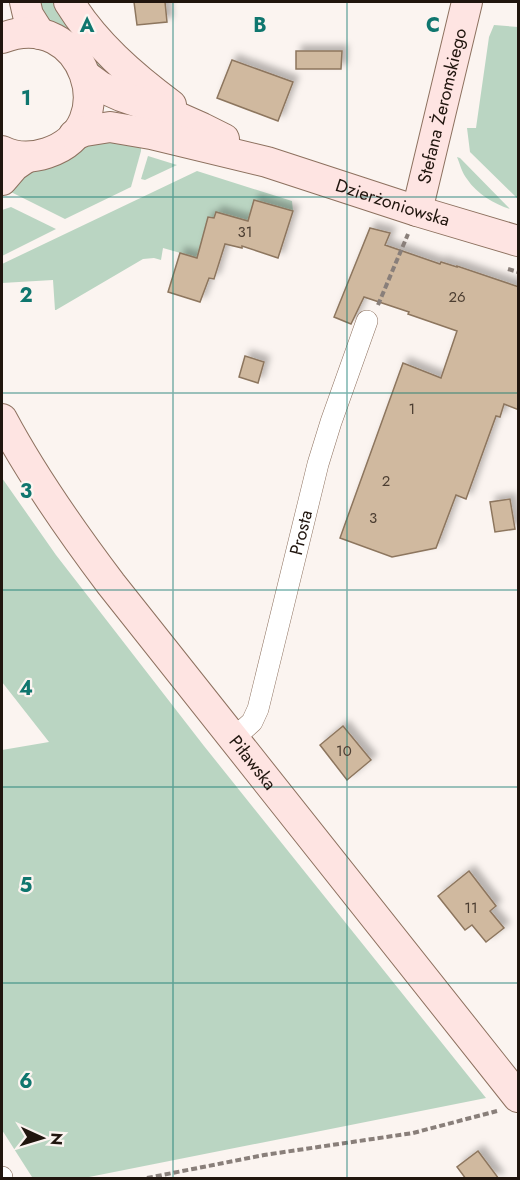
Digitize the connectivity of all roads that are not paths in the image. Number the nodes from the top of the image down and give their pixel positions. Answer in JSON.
{"nodes":[{"id":1,"x":25,"y":2,"type":"edge"},
{"id":2,"x":69,"y":2,"type":"edge"},
{"id":3,"x":467,"y":2,"type":"edge"},
{"id":4,"x":40,"y":34,"type":"junction"},
{"id":5,"x":2,"y":38,"type":"edge"},
{"id":6,"x":86,"y":76,"type":"junction"},
{"id":7,"x":202,"y":128,"type":"junction"},
{"id":8,"x":74,"y":135,"type":"junction"},
{"id":9,"x":14,"y":154,"type":"edge"},
{"id":10,"x":267,"y":162,"type":"junction"},
{"id":11,"x":2,"y":180,"type":"edge"},
{"id":12,"x":412,"y":222,"type":"junction"},
{"id":13,"x":519,"y":241,"type":"edge"},
{"id":14,"x":367,"y":321,"type":"road end"},
{"id":15,"x":2,"y":419,"type":"edge"},
{"id":16,"x":234,"y":738,"type":"junction"},
{"id":17,"x":508,"y":1104,"type":"edge"}],
"edges":[{"from":1,"to":4,"type":"street"},
{"from":2,"to":7,"type":"street"},
{"from":3,"to":12,"type":"street","name":"Stefana Żeromskiego"},
{"from":4,"to":5,"type":"street"},
{"from":4,"to":6,"type":"street"},
{"from":6,"to":7,"type":"street","name":"Dzierżoniowska"},
{"from":6,"to":8,"type":"street"},
{"from":7,"to":10,"type":"street","name":"Dzierżoniowska"},
{"from":8,"to":9,"type":"street"},
{"from":8,"to":10,"type":"street","name":"Dzierżoniowska"},
{"from":9,"to":11,"type":"street"},
{"from":10,"to":12,"type":"street","name":"Dzierżoniowska"},
{"from":12,"to":13,"type":"street","name":"Dzierżoniowska"},
{"from":14,"to":16,"type":"street","name":"Prosta"},
{"from":15,"to":16,"type":"street","name":"Piławska"},
{"from":16,"to":17,"type":"street","name":"Piławska"}]}
